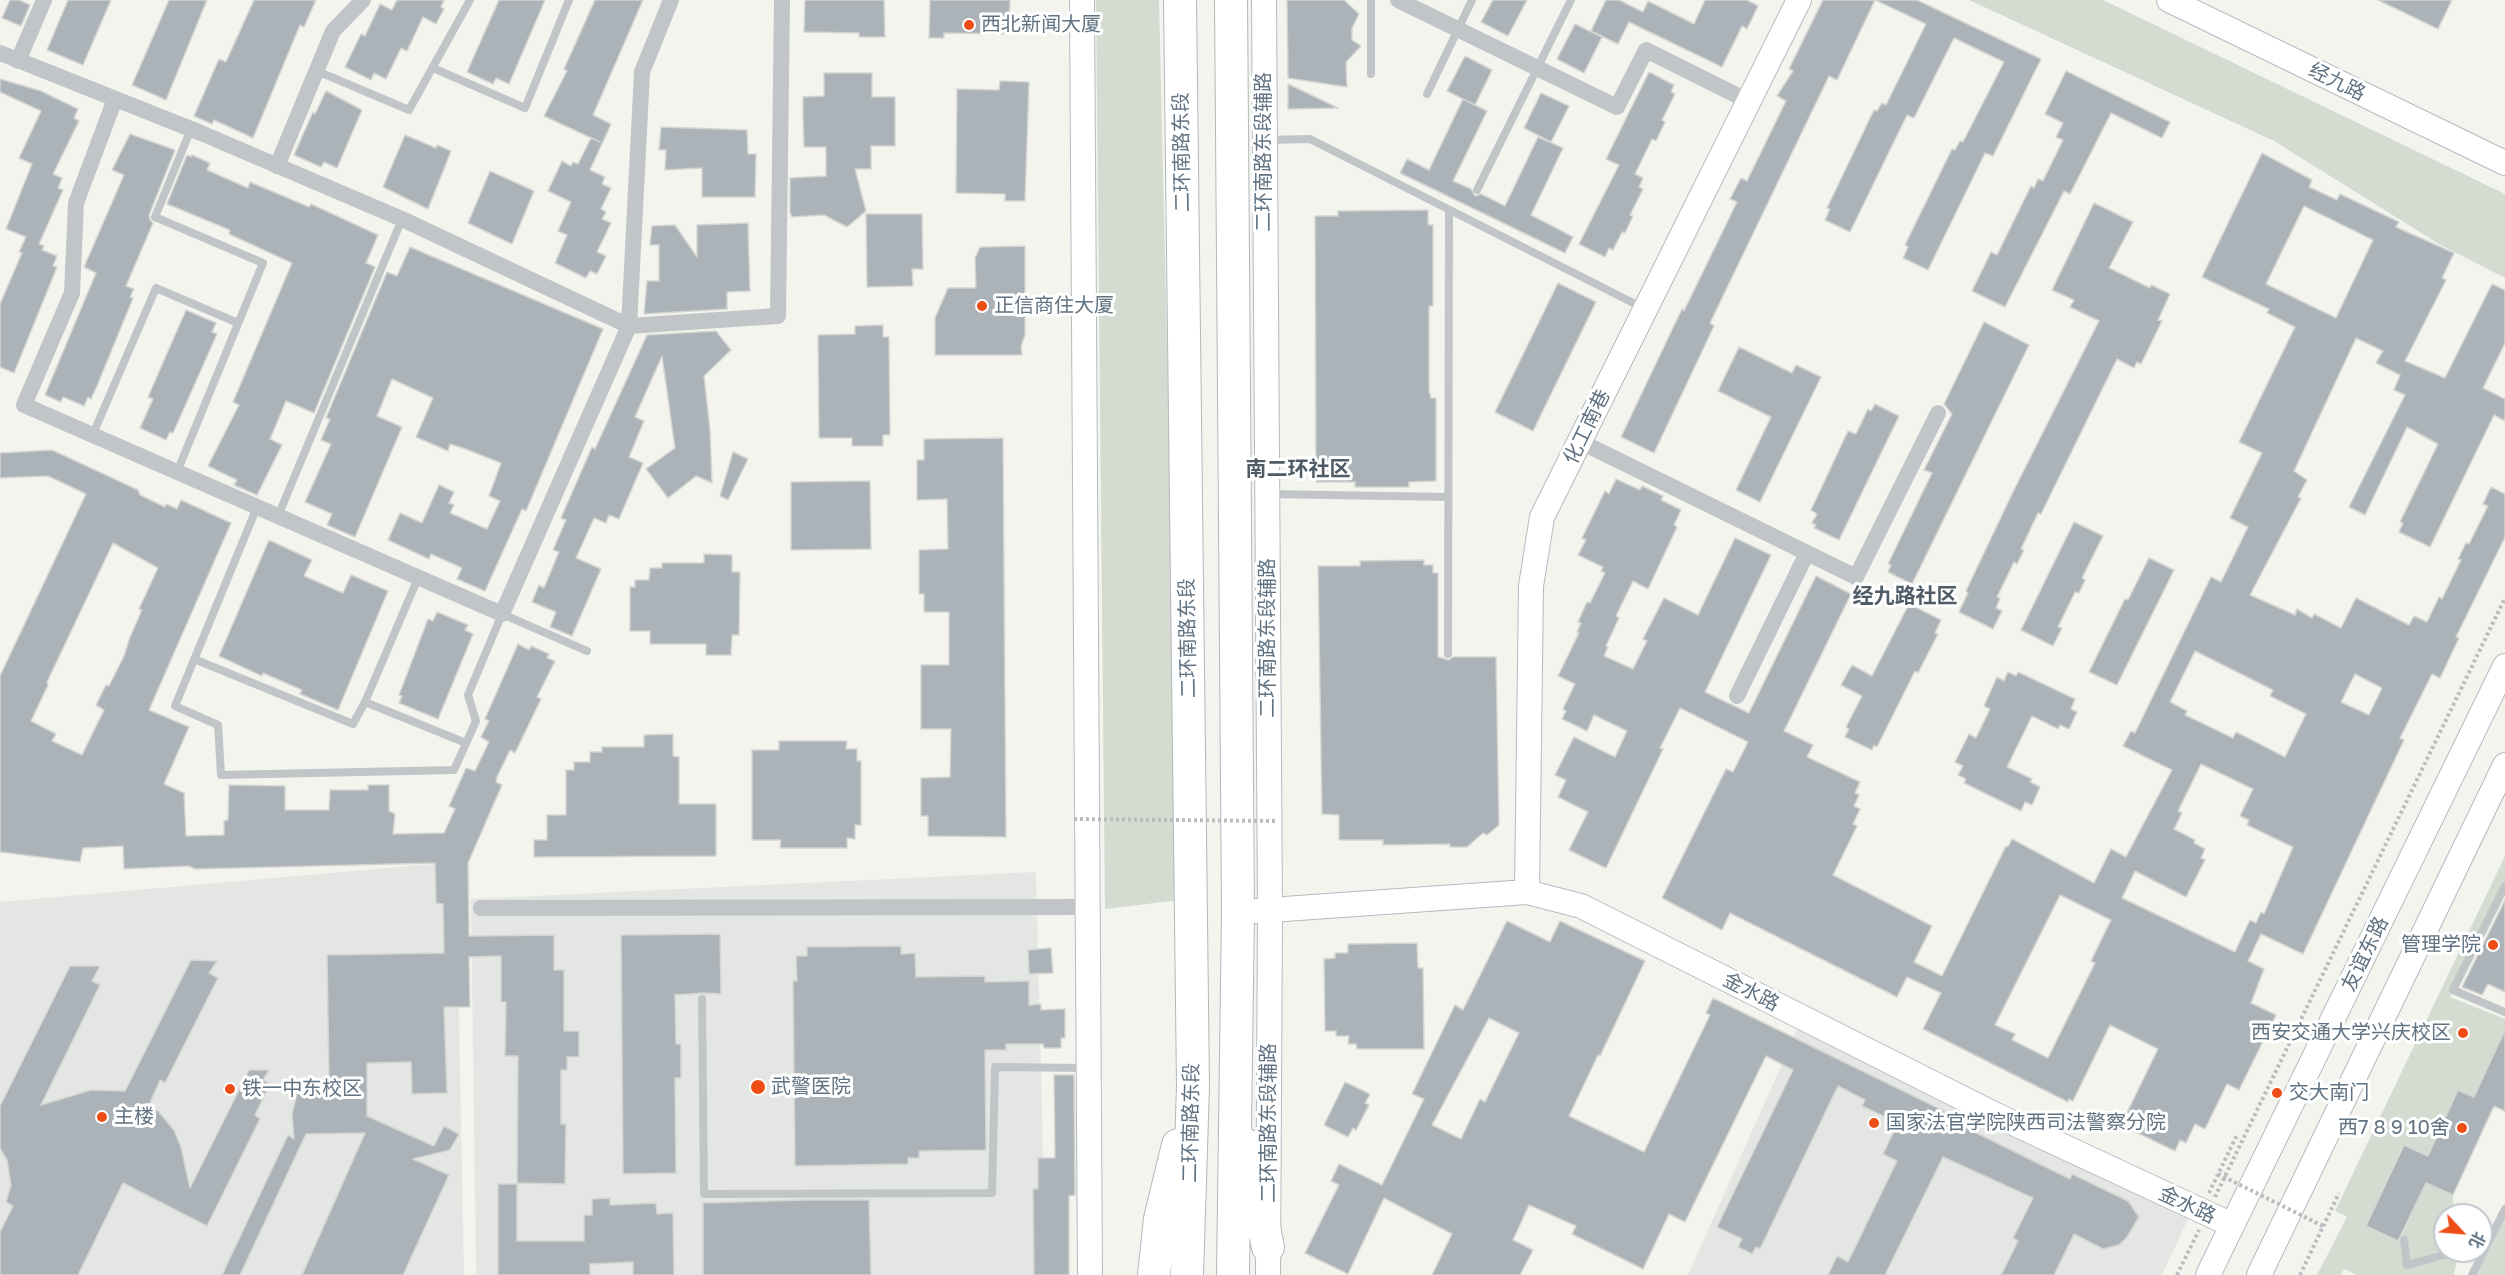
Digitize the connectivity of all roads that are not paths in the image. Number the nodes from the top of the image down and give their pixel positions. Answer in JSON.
{"nodes":[{"id":1,"x":44,"y":0,"type":"edge"},
{"id":2,"x":363,"y":0,"type":"edge"},
{"id":3,"x":470,"y":0,"type":"edge"},
{"id":4,"x":569,"y":0,"type":"edge"},
{"id":5,"x":671,"y":0,"type":"edge"},
{"id":6,"x":782,"y":0,"type":"edge"},
{"id":7,"x":1082,"y":0,"type":"edge"},
{"id":8,"x":1180,"y":0,"type":"edge"},
{"id":9,"x":1231,"y":0,"type":"edge"},
{"id":10,"x":1264,"y":0,"type":"edge"},
{"id":11,"x":1371,"y":0,"type":"edge"},
{"id":12,"x":1398,"y":0,"type":"edge"},
{"id":13,"x":1472,"y":0,"type":"edge"},
{"id":14,"x":1571,"y":0,"type":"edge"},
{"id":15,"x":1799,"y":0,"type":"edge"},
{"id":16,"x":2169,"y":0,"type":"edge"},
{"id":17,"x":1458,"y":29,"type":"junction"},
{"id":18,"x":0,"y":53,"type":"edge"},
{"id":19,"x":18,"y":61,"type":"junction"},
{"id":20,"x":433,"y":68,"type":"junction"},
{"id":21,"x":1537,"y":68,"type":"junction"},
{"id":22,"x":317,"y":71,"type":"junction"},
{"id":23,"x":1371,"y":74,"type":"dead end"},
{"id":24,"x":1427,"y":94,"type":"dead end"},
{"id":25,"x":115,"y":99,"type":"junction"},
{"id":26,"x":1748,"y":101,"type":"junction"},
{"id":27,"x":191,"y":129,"type":"junction"},
{"id":28,"x":1264,"y":140,"type":"junction"},
{"id":29,"x":2505,"y":163,"type":"edge"},
{"id":30,"x":278,"y":166,"type":"junction"},
{"id":31,"x":1477,"y":190,"type":"dead end"},
{"id":32,"x":1449,"y":210,"type":"junction"},
{"id":33,"x":402,"y":219,"type":"junction"},
{"id":34,"x":1645,"y":309,"type":"junction"},
{"id":35,"x":238,"y":322,"type":"junction"},
{"id":36,"x":629,"y":326,"type":"junction"},
{"id":37,"x":1938,"y":414,"type":"dead end"},
{"id":38,"x":93,"y":434,"type":"junction"},
{"id":39,"x":1579,"y":441,"type":"junction"},
{"id":40,"x":177,"y":471,"type":"junction"},
{"id":41,"x":1267,"y":494,"type":"junction"},
{"id":42,"x":1448,"y":496,"type":"junction"},
{"id":43,"x":257,"y":507,"type":"junction"},
{"id":44,"x":278,"y":516,"type":"junction"},
{"id":45,"x":1807,"y":553,"type":"junction"},
{"id":46,"x":418,"y":578,"type":"junction"},
{"id":47,"x":502,"y":614,"type":"junction"},
{"id":48,"x":587,"y":651,"type":"dead end"},
{"id":49,"x":1448,"y":654,"type":"dead end"},
{"id":50,"x":194,"y":659,"type":"junction"},
{"id":51,"x":2505,"y":666,"type":"edge"},
{"id":52,"x":1737,"y":696,"type":"dead end"},
{"id":53,"x":365,"y":702,"type":"junction"},
{"id":54,"x":466,"y":743,"type":"junction"},
{"id":55,"x":2505,"y":765,"type":"edge"},
{"id":56,"x":2505,"y":886,"type":"edge"},
{"id":57,"x":1527,"y":892,"type":"junction"},
{"id":58,"x":1086,"y":907,"type":"junction"},
{"id":59,"x":481,"y":908,"type":"dead end"},
{"id":60,"x":1270,"y":910,"type":"junction"},
{"id":61,"x":1238,"y":911,"type":"junction"},
{"id":62,"x":702,"y":999,"type":"dead end"},
{"id":63,"x":2505,"y":1012,"type":"edge"},
{"id":64,"x":1088,"y":1068,"type":"junction"},
{"id":65,"x":1234,"y":1084,"type":"junction"},
{"id":66,"x":1193,"y":1086,"type":"junction"},
{"id":67,"x":2505,"y":1209,"type":"edge"},
{"id":68,"x":2232,"y":1225,"type":"junction"},
{"id":69,"x":2493,"y":1233,"type":"edge"},
{"id":70,"x":2404,"y":1239,"type":"dead end"},
{"id":71,"x":2433,"y":1258,"type":"edge"},
{"id":72,"x":1268,"y":1261,"type":"edge"},
{"id":73,"x":1090,"y":1275,"type":"edge"},
{"id":74,"x":1154,"y":1275,"type":"edge"},
{"id":75,"x":1187,"y":1275,"type":"edge"},
{"id":76,"x":1233,"y":1275,"type":"edge"},
{"id":77,"x":2208,"y":1275,"type":"edge"},
{"id":78,"x":2259,"y":1275,"type":"edge"}],
"edges":[{"from":1,"to":19,"type":"street"},
{"from":2,"to":22,"type":"street"},
{"from":3,"to":20,"type":"lane"},
{"from":4,"to":20,"type":"lane"},
{"from":5,"to":36,"type":"street"},
{"from":6,"to":36,"type":"street"},
{"from":7,"to":58,"type":"main road"},
{"from":8,"to":66,"type":"highway","name":"二环南路东段"},
{"from":9,"to":61,"type":"highway"},
{"from":10,"to":28,"type":"main road","name":"二环南路东段辅路"},
{"from":11,"to":23,"type":"lane"},
{"from":12,"to":17,"type":"street"},
{"from":13,"to":17,"type":"lane"},
{"from":14,"to":21,"type":"lane"},
{"from":15,"to":26,"type":"main road","name":"化工南巷"},
{"from":16,"to":29,"type":"main road","name":"经九路"},
{"from":17,"to":21,"type":"street"},
{"from":17,"to":24,"type":"lane"},
{"from":18,"to":19,"type":"street"},
{"from":19,"to":25,"type":"street"},
{"from":20,"to":22,"type":"lane"},
{"from":21,"to":26,"type":"street"},
{"from":21,"to":31,"type":"lane"},
{"from":22,"to":30,"type":"street"},
{"from":25,"to":27,"type":"street"},
{"from":25,"to":38,"type":"street"},
{"from":26,"to":34,"type":"main road","name":"化工南巷"},
{"from":27,"to":30,"type":"street"},
{"from":27,"to":35,"type":"lane"},
{"from":28,"to":32,"type":"lane"},
{"from":28,"to":41,"type":"main road","name":"二环南路东段辅路"},
{"from":30,"to":33,"type":"street"},
{"from":32,"to":34,"type":"lane"},
{"from":32,"to":42,"type":"lane"},
{"from":33,"to":36,"type":"street"},
{"from":33,"to":44,"type":"lane"},
{"from":34,"to":39,"type":"main road","name":"化工南巷"},
{"from":35,"to":38,"type":"lane"},
{"from":35,"to":40,"type":"lane"},
{"from":36,"to":47,"type":"street"},
{"from":37,"to":45,"type":"street"},
{"from":38,"to":40,"type":"street"},
{"from":39,"to":45,"type":"street"},
{"from":39,"to":57,"type":"main road","name":"化工南巷"},
{"from":40,"to":43,"type":"street"},
{"from":41,"to":42,"type":"lane"},
{"from":41,"to":60,"type":"main road","name":"二环南路东段辅路"},
{"from":42,"to":49,"type":"lane"},
{"from":43,"to":44,"type":"street"},
{"from":43,"to":50,"type":"lane"},
{"from":44,"to":46,"type":"street"},
{"from":45,"to":52,"type":"street"},
{"from":46,"to":47,"type":"street"},
{"from":46,"to":53,"type":"lane"},
{"from":47,"to":48,"type":"lane"},
{"from":47,"to":54,"type":"lane"},
{"from":50,"to":53,"type":"lane"},
{"from":50,"to":54,"type":"lane"},
{"from":51,"to":68,"type":"main road","name":"友谊东路"},
{"from":53,"to":54,"type":"lane"},
{"from":55,"to":78,"type":"main road"},
{"from":56,"to":63,"type":"lane"},
{"from":57,"to":60,"type":"main road","name":"金水路"},
{"from":57,"to":68,"type":"main road","name":"金水路"},
{"from":58,"to":59,"type":"street"},
{"from":58,"to":64,"type":"main road"},
{"from":60,"to":61,"type":"main road","name":"金水路"},
{"from":60,"to":72,"type":"main road","name":"二环南路东段辅路"},
{"from":61,"to":65,"type":"highway"},
{"from":62,"to":64,"type":"lane"},
{"from":64,"to":73,"type":"main road"},
{"from":65,"to":72,"type":"highway"},
{"from":65,"to":76,"type":"highway"},
{"from":66,"to":74,"type":"highway"},
{"from":66,"to":75,"type":"highway","name":"二环南路东段"},
{"from":67,"to":69,"type":"lane"},
{"from":68,"to":77,"type":"main road","name":"友谊东路"},
{"from":70,"to":71,"type":"lane"}]}
